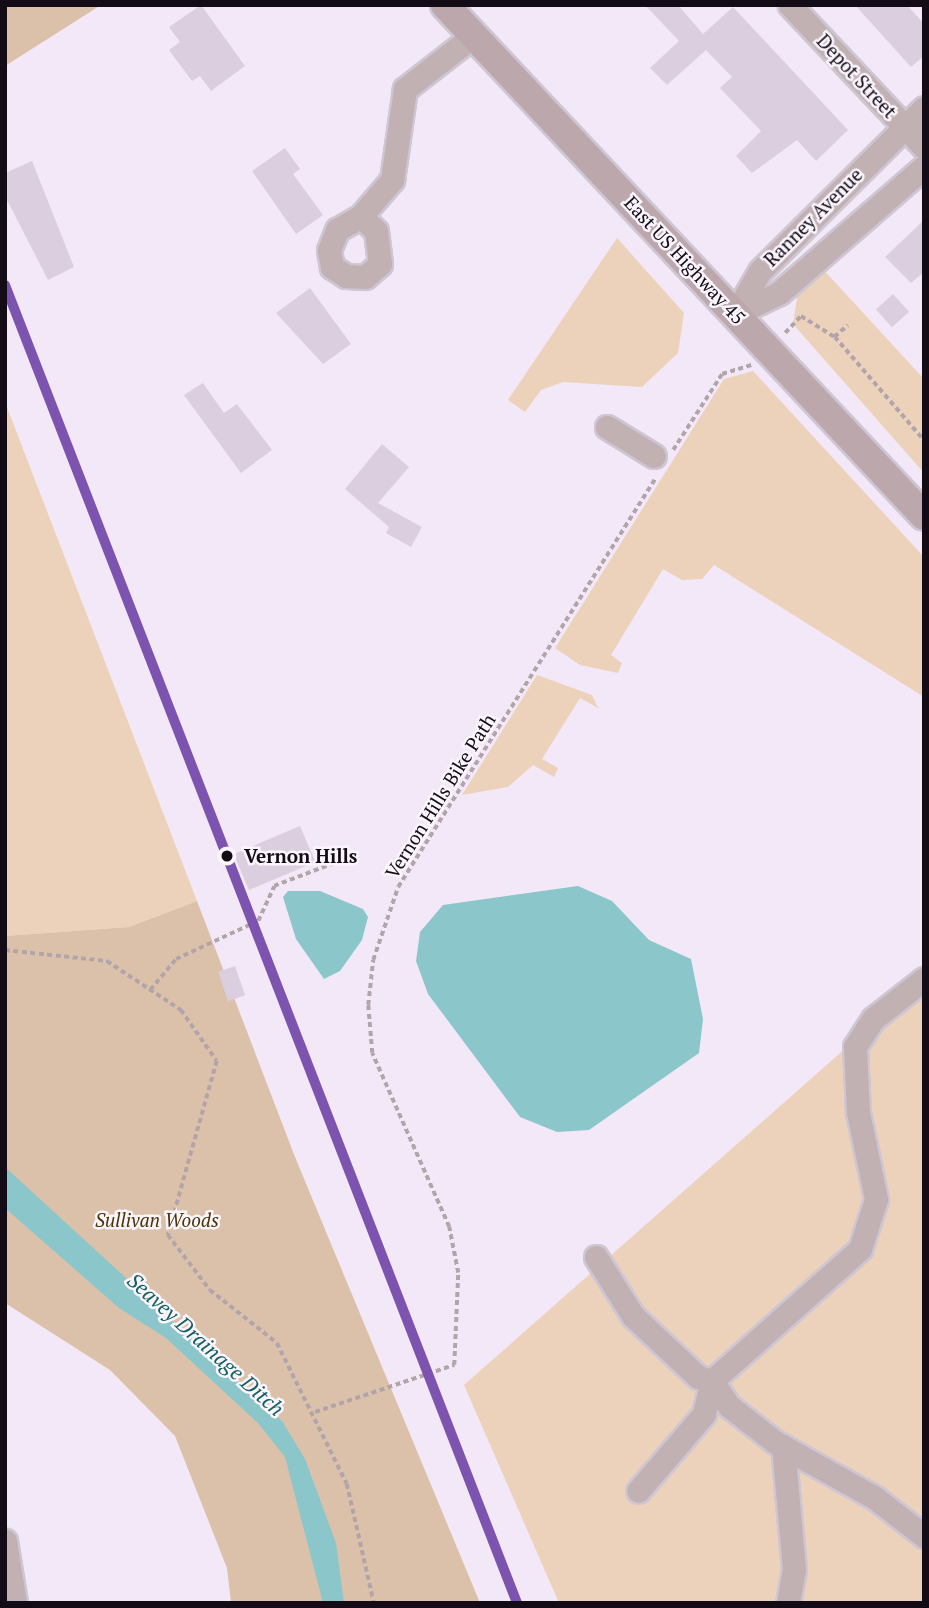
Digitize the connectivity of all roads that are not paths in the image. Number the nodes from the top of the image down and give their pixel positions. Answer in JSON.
{"nodes":[{"id":1,"x":445,"y":5,"type":"edge"},
{"id":2,"x":796,"y":7,"type":"edge"},
{"id":3,"x":473,"y":36,"type":"junction"},
{"id":4,"x":924,"y":108,"type":"edge"},
{"id":5,"x":904,"y":125,"type":"junction"},
{"id":6,"x":924,"y":147,"type":"edge"},
{"id":7,"x":924,"y":167,"type":"edge"},
{"id":8,"x":361,"y":216,"type":"dead end"},
{"id":9,"x":735,"y":314,"type":"junction"},
{"id":10,"x":607,"y":427,"type":"dead end"},
{"id":11,"x":660,"y":462,"type":"road end"},
{"id":12,"x":924,"y":516,"type":"edge"},
{"id":13,"x":924,"y":979,"type":"edge"},
{"id":14,"x":596,"y":1257,"type":"dead end"},
{"id":15,"x":712,"y":1381,"type":"junction"},
{"id":16,"x":783,"y":1446,"type":"junction"},
{"id":17,"x":638,"y":1491,"type":"dead end"},
{"id":18,"x":924,"y":1536,"type":"edge"},
{"id":19,"x":5,"y":1541,"type":"edge"},
{"id":20,"x":15,"y":1603,"type":"edge"},
{"id":21,"x":788,"y":1603,"type":"edge"}],
"edges":[{"from":1,"to":3,"type":"main road","name":"East US Highway 45"},
{"from":2,"to":5,"type":"street","name":"Depot Street"},
{"from":3,"to":8,"type":"street"},
{"from":3,"to":9,"type":"main road","name":"East US Highway 45"},
{"from":4,"to":5,"type":"street","name":"Ranney Avenue"},
{"from":5,"to":6,"type":"street","name":"Depot Street"},
{"from":5,"to":9,"type":"street","name":"Ranney Avenue"},
{"from":7,"to":9,"type":"street","name":"Ranney Avenue"},
{"from":9,"to":12,"type":"main road","name":"East US Highway 45"},
{"from":10,"to":11,"type":"street"},
{"from":13,"to":15,"type":"street"},
{"from":14,"to":15,"type":"street"},
{"from":15,"to":16,"type":"street"},
{"from":15,"to":17,"type":"street"},
{"from":16,"to":18,"type":"street"},
{"from":16,"to":21,"type":"street"},
{"from":19,"to":20,"type":"street"}]}
